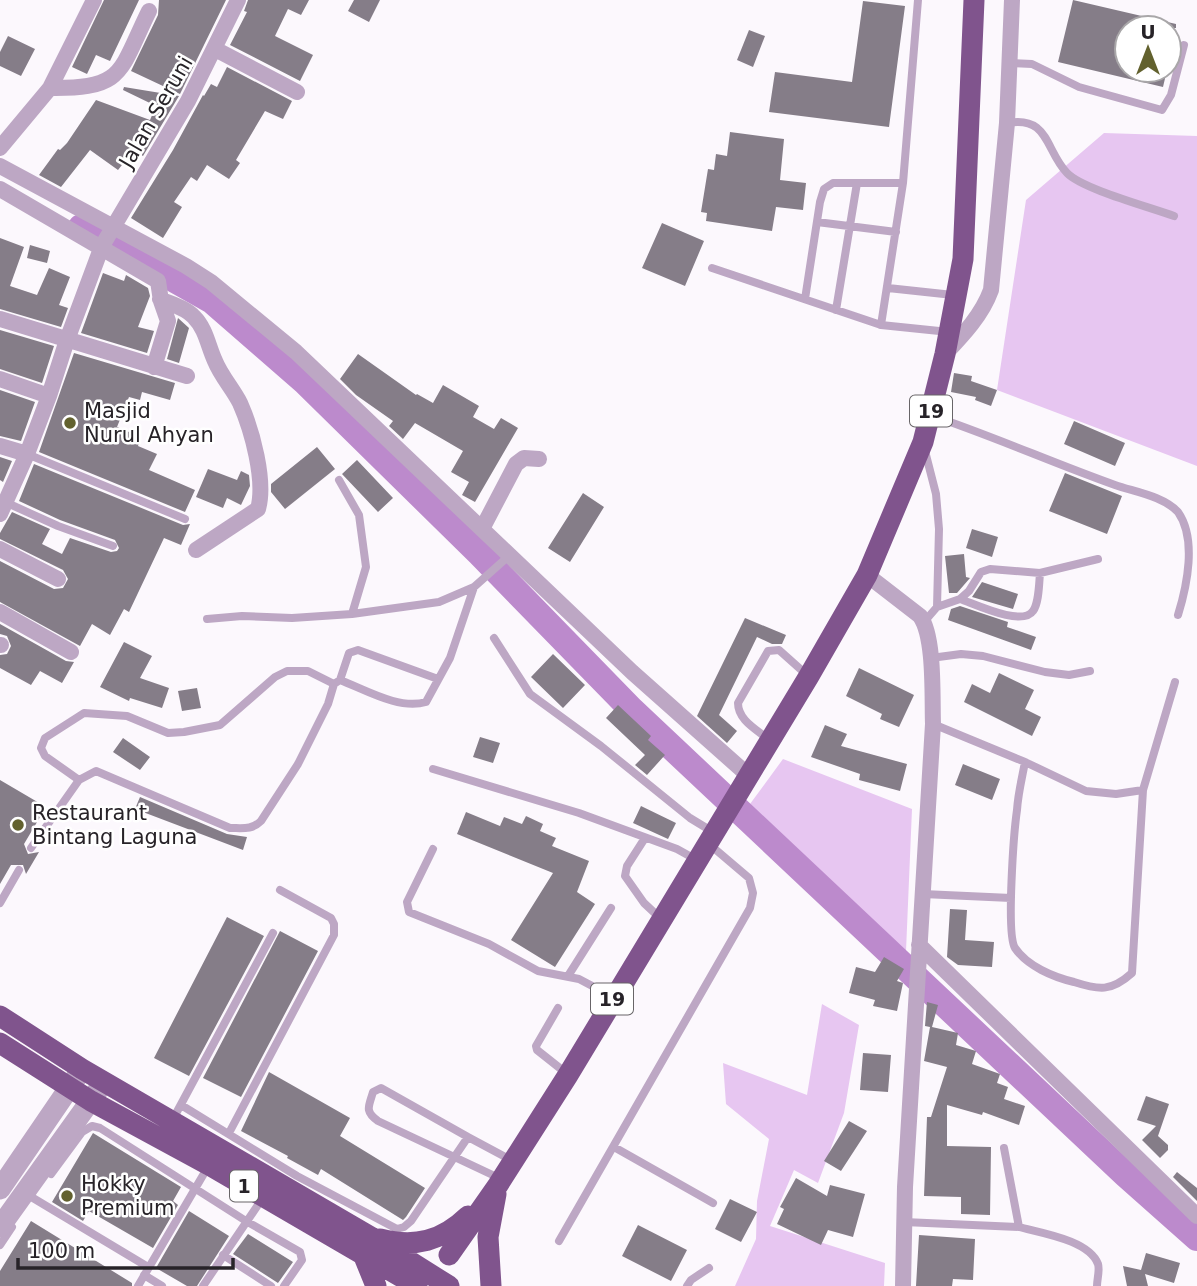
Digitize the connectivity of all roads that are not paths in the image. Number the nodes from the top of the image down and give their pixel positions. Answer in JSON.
{"nodes":[{"id":1,"x":94,"y":0,"type":"edge"},
{"id":2,"x":238,"y":0,"type":"edge"},
{"id":3,"x":918,"y":0,"type":"edge"},
{"id":4,"x":974,"y":0,"type":"edge"},
{"id":5,"x":1012,"y":0,"type":"edge"},
{"id":6,"x":149,"y":11,"type":"dead end"},
{"id":7,"x":1184,"y":45,"type":"dead end"},
{"id":8,"x":215,"y":49,"type":"junction"},
{"id":9,"x":1010,"y":63,"type":"junction"},
{"id":10,"x":50,"y":88,"type":"junction"},
{"id":11,"x":297,"y":92,"type":"dead end"},
{"id":12,"x":1007,"y":123,"type":"junction"},
{"id":13,"x":0,"y":148,"type":"edge"},
{"id":14,"x":0,"y":166,"type":"edge"},
{"id":15,"x":857,"y":183,"type":"junction"},
{"id":16,"x":903,"y":183,"type":"junction"},
{"id":17,"x":0,"y":189,"type":"edge"},
{"id":18,"x":1174,"y":216,"type":"dead end"},
{"id":19,"x":817,"y":222,"type":"junction"},
{"id":20,"x":850,"y":227,"type":"junction"},
{"id":21,"x":896,"y":232,"type":"junction"},
{"id":22,"x":107,"y":237,"type":"junction"},
{"id":23,"x":712,"y":268,"type":"dead end"},
{"id":24,"x":888,"y":288,"type":"junction"},
{"id":25,"x":956,"y":296,"type":"junction"},
{"id":26,"x":160,"y":299,"type":"junction"},
{"id":27,"x":805,"y":299,"type":"junction"},
{"id":28,"x":836,"y":310,"type":"junction"},
{"id":29,"x":0,"y":319,"type":"edge"},
{"id":30,"x":881,"y":326,"type":"junction"},
{"id":31,"x":949,"y":332,"type":"junction"},
{"id":32,"x":66,"y":340,"type":"junction"},
{"id":33,"x":945,"y":354,"type":"junction"},
{"id":34,"x":154,"y":367,"type":"junction"},
{"id":35,"x":187,"y":376,"type":"dead end"},
{"id":36,"x":0,"y":379,"type":"edge"},
{"id":37,"x":49,"y":396,"type":"junction"},
{"id":38,"x":930,"y":415,"type":"junction"},
{"id":39,"x":923,"y":442,"type":"junction"},
{"id":40,"x":0,"y":446,"type":"edge"},
{"id":41,"x":27,"y":454,"type":"junction"},
{"id":42,"x":539,"y":459,"type":"dead end"},
{"id":43,"x":339,"y":480,"type":"dead end"},
{"id":44,"x":2,"y":506,"type":"edge"},
{"id":45,"x":185,"y":519,"type":"dead end"},
{"id":46,"x":482,"y":527,"type":"junction"},
{"id":47,"x":113,"y":546,"type":"dead end"},
{"id":48,"x":0,"y":549,"type":"edge"},
{"id":49,"x":196,"y":550,"type":"dead end"},
{"id":50,"x":1098,"y":559,"type":"dead end"},
{"id":51,"x":505,"y":560,"type":"junction"},
{"id":52,"x":1040,"y":573,"type":"junction"},
{"id":53,"x":867,"y":575,"type":"junction"},
{"id":54,"x":58,"y":579,"type":"dead end"},
{"id":55,"x":474,"y":587,"type":"junction"},
{"id":56,"x":960,"y":598,"type":"junction"},
{"id":57,"x":937,"y":607,"type":"junction"},
{"id":58,"x":0,"y":611,"type":"edge"},
{"id":59,"x":352,"y":614,"type":"junction"},
{"id":60,"x":1178,"y":615,"type":"dead end"},
{"id":61,"x":207,"y":619,"type":"dead end"},
{"id":62,"x":924,"y":622,"type":"junction"},
{"id":63,"x":494,"y":638,"type":"dead end"},
{"id":64,"x":71,"y":652,"type":"dead end"},
{"id":65,"x":931,"y":658,"type":"junction"},
{"id":66,"x":1090,"y":671,"type":"dead end"},
{"id":67,"x":809,"y":676,"type":"junction"},
{"id":68,"x":438,"y":679,"type":"junction"},
{"id":69,"x":1175,"y":681,"type":"dead end"},
{"id":70,"x":337,"y":682,"type":"junction"},
{"id":71,"x":933,"y":724,"type":"junction"},
{"id":72,"x":770,"y":741,"type":"junction"},
{"id":73,"x":1025,"y":762,"type":"junction"},
{"id":74,"x":433,"y":769,"type":"dead end"},
{"id":75,"x":747,"y":779,"type":"junction"},
{"id":76,"x":79,"y":780,"type":"junction"},
{"id":77,"x":1143,"y":790,"type":"junction"},
{"id":78,"x":645,"y":838,"type":"junction"},
{"id":79,"x":708,"y":846,"type":"junction"},
{"id":80,"x":31,"y":848,"type":"dead end"},
{"id":81,"x":433,"y":849,"type":"dead end"},
{"id":82,"x":19,"y":870,"type":"dead end"},
{"id":83,"x":280,"y":890,"type":"dead end"},
{"id":84,"x":923,"y":894,"type":"junction"},
{"id":85,"x":1011,"y":898,"type":"junction"},
{"id":86,"x":0,"y":903,"type":"edge"},
{"id":87,"x":611,"y":908,"type":"dead end"},
{"id":88,"x":661,"y":918,"type":"junction"},
{"id":89,"x":273,"y":933,"type":"dead end"},
{"id":90,"x":919,"y":949,"type":"junction"},
{"id":91,"x":568,"y":976,"type":"junction"},
{"id":92,"x":613,"y":998,"type":"junction"},
{"id":93,"x":558,"y":1008,"type":"dead end"},
{"id":94,"x":0,"y":1016,"type":"edge"},
{"id":95,"x":0,"y":1043,"type":"edge"},
{"id":96,"x":82,"y":1069,"type":"junction"},
{"id":97,"x":568,"y":1075,"type":"junction"},
{"id":98,"x":104,"y":1082,"type":"junction"},
{"id":99,"x":69,"y":1088,"type":"junction"},
{"id":100,"x":92,"y":1101,"type":"junction"},
{"id":101,"x":177,"y":1113,"type":"junction"},
{"id":102,"x":229,"y":1133,"type":"junction"},
{"id":103,"x":468,"y":1137,"type":"junction"},
{"id":104,"x":614,"y":1147,"type":"junction"},
{"id":105,"x":1004,"y":1148,"type":"dead end"},
{"id":106,"x":454,"y":1158,"type":"junction"},
{"id":107,"x":514,"y":1161,"type":"junction"},
{"id":108,"x":209,"y":1166,"type":"junction"},
{"id":109,"x":498,"y":1185,"type":"junction"},
{"id":110,"x":196,"y":1188,"type":"junction"},
{"id":111,"x":12,"y":1197,"type":"edge"},
{"id":112,"x":263,"y":1197,"type":"junction"},
{"id":113,"x":713,"y":1203,"type":"dead end"},
{"id":114,"x":1197,"y":1216,"type":"edge"},
{"id":115,"x":246,"y":1221,"type":"junction"},
{"id":116,"x":324,"y":1222,"type":"junction"},
{"id":117,"x":904,"y":1222,"type":"junction"},
{"id":118,"x":0,"y":1227,"type":"edge"},
{"id":119,"x":1019,"y":1227,"type":"junction"},
{"id":120,"x":559,"y":1241,"type":"dead end"},
{"id":121,"x":0,"y":1245,"type":"edge"},
{"id":122,"x":367,"y":1246,"type":"junction"},
{"id":123,"x":223,"y":1255,"type":"junction"},
{"id":124,"x":449,"y":1255,"type":"junction"},
{"id":125,"x":709,"y":1268,"type":"dead end"},
{"id":126,"x":146,"y":1271,"type":"junction"},
{"id":127,"x":419,"y":1280,"type":"edge"},
{"id":128,"x":446,"y":1285,"type":"edge"},
{"id":129,"x":138,"y":1286,"type":"edge"},
{"id":130,"x":162,"y":1286,"type":"edge"},
{"id":131,"x":203,"y":1286,"type":"edge"},
{"id":132,"x":271,"y":1286,"type":"edge"},
{"id":133,"x":284,"y":1286,"type":"edge"},
{"id":134,"x":376,"y":1286,"type":"edge"},
{"id":135,"x":491,"y":1286,"type":"edge"},
{"id":136,"x":687,"y":1286,"type":"edge"},
{"id":137,"x":903,"y":1286,"type":"edge"},
{"id":138,"x":1097,"y":1286,"type":"edge"}],
"edges":[{"from":1,"to":10,"type":"street"},
{"from":2,"to":8,"type":"street","name":"Jalan Seruni"},
{"from":3,"to":16,"type":"lane"},
{"from":4,"to":25,"type":"highway","number":"19"},
{"from":5,"to":9,"type":"street"},
{"from":6,"to":10,"type":"street"},
{"from":7,"to":9,"type":"lane"},
{"from":8,"to":11,"type":"street"},
{"from":8,"to":22,"type":"street","name":"Jalan Seruni"},
{"from":9,"to":12,"type":"street"},
{"from":10,"to":13,"type":"street"},
{"from":12,"to":18,"type":"lane"},
{"from":12,"to":33,"type":"street"},
{"from":14,"to":22,"type":"street"},
{"from":15,"to":16,"type":"lane"},
{"from":15,"to":19,"type":"lane"},
{"from":15,"to":20,"type":"lane"},
{"from":16,"to":21,"type":"lane"},
{"from":17,"to":22,"type":"street"},
{"from":19,"to":20,"type":"lane"},
{"from":19,"to":27,"type":"lane"},
{"from":20,"to":21,"type":"lane"},
{"from":20,"to":28,"type":"lane"},
{"from":21,"to":24,"type":"lane"},
{"from":22,"to":26,"type":"street"},
{"from":22,"to":32,"type":"street","name":"Jalan Seruni"},
{"from":22,"to":46,"type":"street"},
{"from":23,"to":27,"type":"lane"},
{"from":24,"to":25,"type":"lane"},
{"from":24,"to":30,"type":"lane"},
{"from":25,"to":31,"type":"highway","number":"19"},
{"from":26,"to":34,"type":"street"},
{"from":26,"to":49,"type":"street"},
{"from":27,"to":28,"type":"lane"},
{"from":28,"to":30,"type":"lane"},
{"from":29,"to":32,"type":"street"},
{"from":30,"to":31,"type":"lane"},
{"from":31,"to":33,"type":"highway","number":"19"},
{"from":32,"to":34,"type":"street"},
{"from":32,"to":37,"type":"street","name":"Jalan Seruni"},
{"from":33,"to":38,"type":"highway","number":"19"},
{"from":34,"to":35,"type":"street"},
{"from":36,"to":37,"type":"street"},
{"from":37,"to":41,"type":"street","name":"Jalan Seruni"},
{"from":38,"to":39,"type":"highway","number":"19"},
{"from":38,"to":60,"type":"lane"},
{"from":39,"to":53,"type":"highway","number":"19"},
{"from":39,"to":57,"type":"lane"},
{"from":40,"to":41,"type":"street"},
{"from":41,"to":44,"type":"street","name":"Jalan Seruni"},
{"from":41,"to":45,"type":"lane"},
{"from":42,"to":46,"type":"street"},
{"from":43,"to":59,"type":"lane"},
{"from":44,"to":47,"type":"lane"},
{"from":46,"to":51,"type":"street"},
{"from":48,"to":54,"type":"street"},
{"from":50,"to":52,"type":"lane"},
{"from":51,"to":55,"type":"lane"},
{"from":51,"to":75,"type":"street"},
{"from":52,"to":56,"type":"lane"},
{"from":52,"to":56,"type":"lane"},
{"from":53,"to":62,"type":"street"},
{"from":53,"to":67,"type":"highway","number":"19"},
{"from":55,"to":59,"type":"lane"},
{"from":55,"to":68,"type":"lane"},
{"from":56,"to":57,"type":"lane"},
{"from":57,"to":62,"type":"lane"},
{"from":58,"to":64,"type":"street"},
{"from":59,"to":61,"type":"lane"},
{"from":62,"to":65,"type":"street"},
{"from":63,"to":79,"type":"lane"},
{"from":65,"to":66,"type":"lane"},
{"from":65,"to":71,"type":"street"},
{"from":67,"to":72,"type":"highway","number":"19"},
{"from":67,"to":72,"type":"lane"},
{"from":68,"to":70,"type":"lane"},
{"from":68,"to":70,"type":"lane"},
{"from":69,"to":77,"type":"lane"},
{"from":70,"to":76,"type":"lane"},
{"from":70,"to":76,"type":"lane"},
{"from":71,"to":73,"type":"lane"},
{"from":71,"to":84,"type":"street"},
{"from":72,"to":75,"type":"highway","number":"19"},
{"from":73,"to":77,"type":"lane"},
{"from":73,"to":85,"type":"lane"},
{"from":74,"to":78,"type":"lane"},
{"from":75,"to":79,"type":"highway","number":"19"},
{"from":76,"to":80,"type":"lane"},
{"from":77,"to":85,"type":"lane"},
{"from":78,"to":79,"type":"lane"},
{"from":78,"to":88,"type":"lane"},
{"from":79,"to":88,"type":"highway","number":"19"},
{"from":79,"to":104,"type":"lane"},
{"from":81,"to":91,"type":"lane"},
{"from":82,"to":86,"type":"lane"},
{"from":83,"to":102,"type":"lane"},
{"from":84,"to":85,"type":"lane"},
{"from":84,"to":90,"type":"street"},
{"from":87,"to":91,"type":"lane"},
{"from":88,"to":92,"type":"highway","number":"19"},
{"from":89,"to":101,"type":"lane"},
{"from":90,"to":114,"type":"street"},
{"from":90,"to":117,"type":"street"},
{"from":91,"to":92,"type":"lane"},
{"from":92,"to":97,"type":"highway","number":"19"},
{"from":93,"to":97,"type":"lane"},
{"from":94,"to":96,"type":"highway","number":"1"},
{"from":95,"to":99,"type":"highway","number":"1"},
{"from":96,"to":98,"type":"highway","number":"1"},
{"from":96,"to":99,"type":"street"},
{"from":97,"to":107,"type":"highway","number":"19"},
{"from":98,"to":100,"type":"street"},
{"from":98,"to":101,"type":"highway","number":"1"},
{"from":99,"to":100,"type":"highway","number":"1"},
{"from":99,"to":111,"type":"street"},
{"from":100,"to":108,"type":"highway","number":"1"},
{"from":100,"to":111,"type":"street"},
{"from":101,"to":102,"type":"lane"},
{"from":101,"to":116,"type":"highway","number":"1"},
{"from":102,"to":106,"type":"lane"},
{"from":103,"to":106,"type":"lane"},
{"from":103,"to":106,"type":"lane"},
{"from":103,"to":107,"type":"lane"},
{"from":104,"to":113,"type":"lane"},
{"from":104,"to":120,"type":"lane"},
{"from":105,"to":119,"type":"lane"},
{"from":106,"to":109,"type":"lane"},
{"from":107,"to":109,"type":"highway","number":"19"},
{"from":108,"to":110,"type":"lane"},
{"from":108,"to":112,"type":"highway","number":"1"},
{"from":109,"to":122,"type":"highway","number":"19"},
{"from":109,"to":124,"type":"highway","number":"19"},
{"from":109,"to":135,"type":"highway","number":"19"},
{"from":110,"to":111,"type":"lane"},
{"from":110,"to":115,"type":"lane"},
{"from":110,"to":126,"type":"lane"},
{"from":111,"to":118,"type":"street"},
{"from":111,"to":121,"type":"lane"},
{"from":111,"to":126,"type":"lane"},
{"from":112,"to":115,"type":"lane"},
{"from":112,"to":116,"type":"highway","number":"1"},
{"from":115,"to":123,"type":"lane"},
{"from":115,"to":133,"type":"lane"},
{"from":116,"to":122,"type":"highway","number":"1"},
{"from":117,"to":119,"type":"lane"},
{"from":117,"to":137,"type":"street"},
{"from":119,"to":138,"type":"lane"},
{"from":122,"to":127,"type":"highway","number":"1"},
{"from":122,"to":134,"type":"highway"},
{"from":123,"to":131,"type":"lane"},
{"from":123,"to":132,"type":"lane"},
{"from":124,"to":127,"type":"highway"},
{"from":124,"to":128,"type":"highway","number":"19"},
{"from":125,"to":136,"type":"lane"},
{"from":126,"to":129,"type":"lane"},
{"from":126,"to":130,"type":"lane"},
{"from":127,"to":128,"type":"highway","number":"1"}]}
